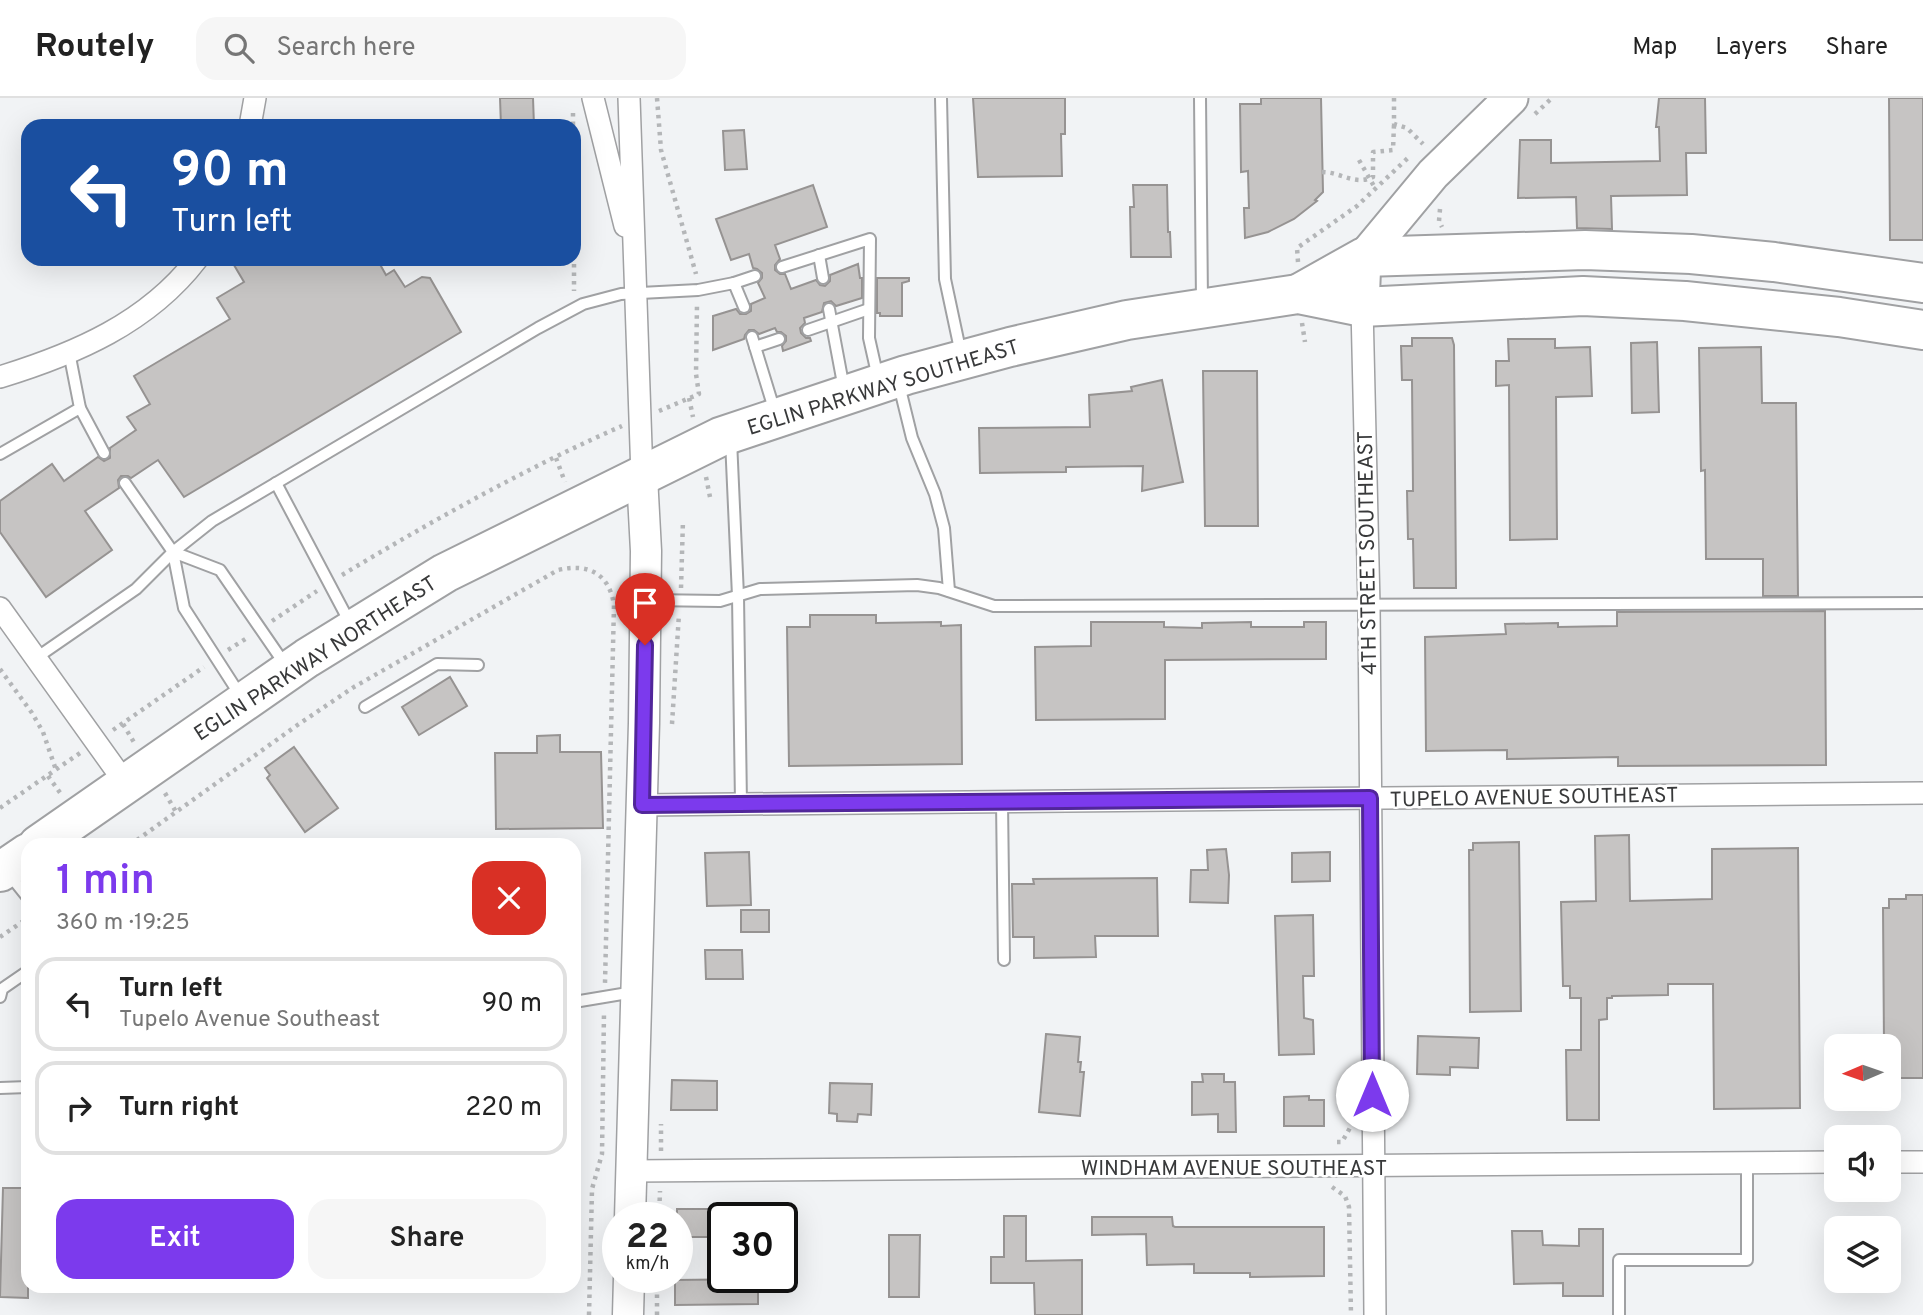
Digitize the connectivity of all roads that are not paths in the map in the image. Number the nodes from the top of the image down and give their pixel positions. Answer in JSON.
{"nodes":[{"id":1,"x":255,"y":98,"type":"edge"},
{"id":2,"x":593,"y":98,"type":"edge"},
{"id":3,"x":629,"y":98,"type":"edge"},
{"id":4,"x":941,"y":98,"type":"edge"},
{"id":5,"x":1200,"y":98,"type":"edge"},
{"id":6,"x":1521,"y":107,"type":"edge"},
{"id":7,"x":251,"y":119,"type":"edge"},
{"id":8,"x":819,"y":255,"type":"junction"},
{"id":9,"x":1364,"y":257,"type":"junction"},
{"id":10,"x":191,"y":266,"type":"edge"},
{"id":11,"x":782,"y":267,"type":"dead end"},
{"id":12,"x":636,"y":269,"type":"junction"},
{"id":13,"x":755,"y":276,"type":"dead end"},
{"id":14,"x":823,"y":278,"type":"dead end"},
{"id":15,"x":734,"y":283,"type":"junction"},
{"id":16,"x":1923,"y":283,"type":"edge"},
{"id":17,"x":637,"y":293,"type":"junction"},
{"id":18,"x":1298,"y":295,"type":"junction"},
{"id":19,"x":744,"y":307,"type":"dead end"},
{"id":20,"x":1202,"y":307,"type":"junction"},
{"id":21,"x":1362,"y":307,"type":"junction"},
{"id":22,"x":829,"y":309,"type":"dead end"},
{"id":23,"x":869,"y":309,"type":"junction"},
{"id":24,"x":831,"y":322,"type":"junction"},
{"id":25,"x":808,"y":330,"type":"dead end"},
{"id":26,"x":1923,"y":330,"type":"edge"},
{"id":27,"x":779,"y":339,"type":"dead end"},
{"id":28,"x":69,"y":352,"type":"junction"},
{"id":29,"x":962,"y":360,"type":"junction"},
{"id":30,"x":0,"y":377,"type":"edge"},
{"id":31,"x":874,"y":386,"type":"junction"},
{"id":32,"x":80,"y":408,"type":"junction"},
{"id":33,"x":777,"y":418,"type":"junction"},
{"id":34,"x":731,"y":434,"type":"junction"},
{"id":35,"x":104,"y":453,"type":"dead end"},
{"id":36,"x":0,"y":454,"type":"edge"},
{"id":37,"x":642,"y":476,"type":"junction"},
{"id":38,"x":125,"y":483,"type":"dead end"},
{"id":39,"x":276,"y":483,"type":"junction"},
{"id":40,"x":173,"y":552,"type":"junction"},
{"id":41,"x":949,"y":591,"type":"junction"},
{"id":42,"x":738,"y":596,"type":"junction"},
{"id":43,"x":646,"y":600,"type":"junction"},
{"id":44,"x":1923,"y":604,"type":"edge"},
{"id":45,"x":1369,"y":606,"type":"junction"},
{"id":46,"x":0,"y":608,"type":"edge"},
{"id":47,"x":354,"y":628,"type":"junction"},
{"id":48,"x":36,"y":658,"type":"junction"},
{"id":49,"x":478,"y":665,"type":"dead end"},
{"id":50,"x":289,"y":671,"type":"junction"},
{"id":51,"x":244,"y":702,"type":"junction"},
{"id":52,"x":365,"y":707,"type":"dead end"},
{"id":53,"x":127,"y":784,"type":"junction"},
{"id":54,"x":1923,"y":793,"type":"edge"},
{"id":55,"x":1370,"y":798,"type":"junction"},
{"id":56,"x":1002,"y":802,"type":"junction"},
{"id":57,"x":741,"y":804,"type":"junction"},
{"id":58,"x":642,"y":805,"type":"junction"},
{"id":59,"x":48,"y":838,"type":"edge"},
{"id":60,"x":8,"y":864,"type":"edge"},
{"id":61,"x":21,"y":886,"type":"edge"},
{"id":62,"x":1004,"y":960,"type":"dead end"},
{"id":63,"x":21,"y":976,"type":"edge"},
{"id":64,"x":636,"y":992,"type":"junction"},
{"id":65,"x":0,"y":997,"type":"edge"},
{"id":66,"x":581,"y":1001,"type":"edge"},
{"id":67,"x":21,"y":1087,"type":"edge"},
{"id":68,"x":0,"y":1088,"type":"edge"},
{"id":69,"x":1824,"y":1162,"type":"edge"},
{"id":70,"x":1901,"y":1162,"type":"edge"},
{"id":71,"x":1923,"y":1162,"type":"edge"},
{"id":72,"x":1747,"y":1163,"type":"junction"},
{"id":73,"x":1373,"y":1167,"type":"junction"},
{"id":74,"x":631,"y":1171,"type":"junction"},
{"id":75,"x":630,"y":1202,"type":"edge"},
{"id":76,"x":629,"y":1293,"type":"edge"},
{"id":77,"x":628,"y":1315,"type":"edge"},
{"id":78,"x":1375,"y":1315,"type":"edge"},
{"id":79,"x":1619,"y":1315,"type":"edge"}],
"edges":[{"from":1,"to":7,"type":"street"},
{"from":2,"to":12,"type":"street"},
{"from":3,"to":12,"type":"street"},
{"from":4,"to":29,"type":"lane"},
{"from":5,"to":20,"type":"lane"},
{"from":6,"to":9,"type":"main road"},
{"from":8,"to":11,"type":"lane"},
{"from":8,"to":14,"type":"lane"},
{"from":8,"to":23,"type":"lane"},
{"from":9,"to":16,"type":"highway","name":"EGLIN PARKWAY SOUTHEAST"},
{"from":9,"to":18,"type":"highway","name":"EGLIN PARKWAY SOUTHEAST"},
{"from":9,"to":21,"type":"main road"},
{"from":10,"to":28,"type":"street"},
{"from":12,"to":17,"type":"street"},
{"from":13,"to":15,"type":"lane"},
{"from":15,"to":17,"type":"lane"},
{"from":15,"to":19,"type":"lane"},
{"from":17,"to":37,"type":"street"},
{"from":17,"to":39,"type":"lane"},
{"from":18,"to":20,"type":"highway","name":"EGLIN PARKWAY SOUTHEAST"},
{"from":18,"to":21,"type":"highway","name":"EGLIN PARKWAY SOUTHEAST"},
{"from":20,"to":29,"type":"highway","name":"EGLIN PARKWAY SOUTHEAST"},
{"from":21,"to":26,"type":"highway","name":"EGLIN PARKWAY SOUTHEAST"},
{"from":21,"to":45,"type":"street","name":"4TH STREET SOUTHEAST"},
{"from":22,"to":24,"type":"lane"},
{"from":23,"to":24,"type":"lane"},
{"from":23,"to":31,"type":"lane"},
{"from":24,"to":25,"type":"lane"},
{"from":24,"to":31,"type":"lane"},
{"from":27,"to":33,"type":"lane"},
{"from":28,"to":30,"type":"street"},
{"from":28,"to":32,"type":"lane"},
{"from":29,"to":31,"type":"highway","name":"EGLIN PARKWAY SOUTHEAST"},
{"from":31,"to":33,"type":"highway","name":"EGLIN PARKWAY SOUTHEAST"},
{"from":31,"to":41,"type":"lane"},
{"from":32,"to":35,"type":"lane"},
{"from":32,"to":36,"type":"lane"},
{"from":33,"to":34,"type":"highway","name":"EGLIN PARKWAY SOUTHEAST"},
{"from":34,"to":37,"type":"highway","name":"EGLIN PARKWAY SOUTHEAST"},
{"from":34,"to":42,"type":"lane"},
{"from":37,"to":43,"type":"street"},
{"from":37,"to":47,"type":"highway","name":"EGLIN PARKWAY NORTHEAST"},
{"from":38,"to":40,"type":"lane"},
{"from":39,"to":40,"type":"lane"},
{"from":39,"to":47,"type":"lane"},
{"from":40,"to":48,"type":"lane"},
{"from":40,"to":50,"type":"lane"},
{"from":40,"to":51,"type":"lane"},
{"from":41,"to":42,"type":"lane"},
{"from":41,"to":45,"type":"lane"},
{"from":42,"to":43,"type":"lane"},
{"from":42,"to":57,"type":"lane"},
{"from":43,"to":58,"type":"street"},
{"from":44,"to":45,"type":"lane"},
{"from":45,"to":55,"type":"street","name":"4TH STREET SOUTHEAST"},
{"from":46,"to":48,"type":"street"},
{"from":47,"to":50,"type":"highway","name":"EGLIN PARKWAY NORTHEAST"},
{"from":48,"to":53,"type":"street"},
{"from":49,"to":52,"type":"lane"},
{"from":50,"to":51,"type":"highway","name":"EGLIN PARKWAY NORTHEAST"},
{"from":51,"to":53,"type":"highway","name":"EGLIN PARKWAY NORTHEAST"},
{"from":53,"to":59,"type":"highway","name":"EGLIN PARKWAY NORTHEAST"},
{"from":54,"to":55,"type":"street","name":"TUPELO AVENUE SOUTHEAST"},
{"from":55,"to":56,"type":"street","name":"TUPELO AVENUE SOUTHEAST"},
{"from":55,"to":73,"type":"street","name":"4TH STREET SOUTHEAST"},
{"from":56,"to":57,"type":"street","name":"TUPELO AVENUE SOUTHEAST"},
{"from":56,"to":62,"type":"lane"},
{"from":57,"to":58,"type":"street","name":"TUPELO AVENUE SOUTHEAST"},
{"from":58,"to":64,"type":"street"},
{"from":60,"to":61,"type":"lane"},
{"from":63,"to":65,"type":"lane"},
{"from":64,"to":66,"type":"lane"},
{"from":64,"to":74,"type":"street"},
{"from":67,"to":68,"type":"lane"},
{"from":69,"to":72,"type":"street","name":"WINDHAM AVENUE SOUTHEAST"},
{"from":70,"to":71,"type":"street"},
{"from":72,"to":73,"type":"street","name":"WINDHAM AVENUE SOUTHEAST"},
{"from":72,"to":79,"type":"lane"},
{"from":73,"to":74,"type":"street","name":"WINDHAM AVENUE SOUTHEAST"},
{"from":73,"to":78,"type":"street","name":"4TH STREET SOUTHEAST"},
{"from":74,"to":75,"type":"street"},
{"from":76,"to":77,"type":"street"}]}
